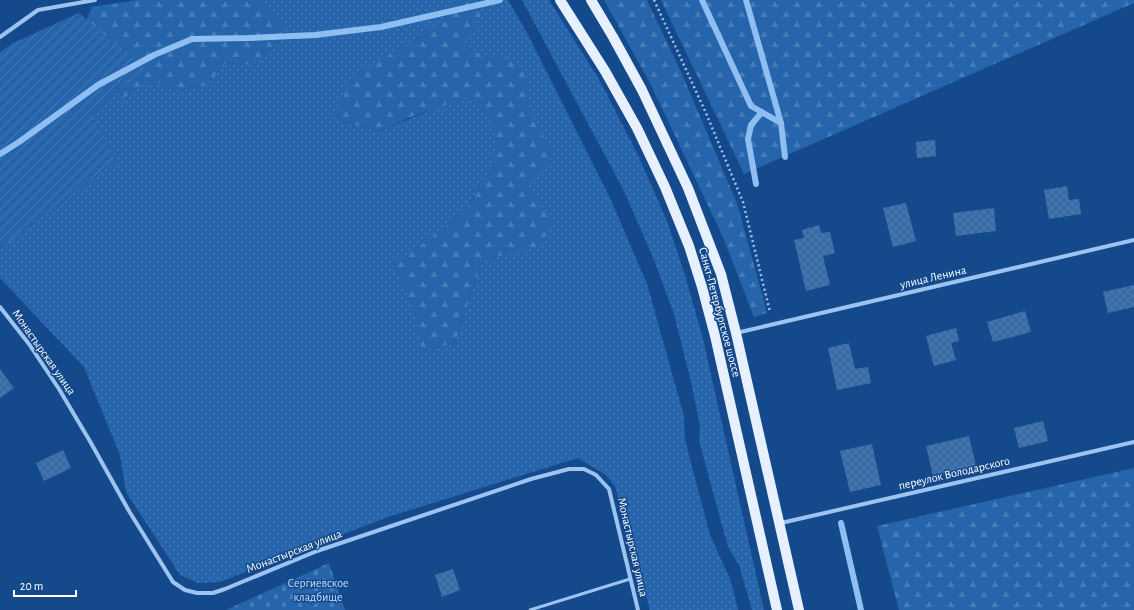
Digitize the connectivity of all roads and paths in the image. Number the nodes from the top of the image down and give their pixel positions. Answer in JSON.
{"nodes":[{"id":1,"x":95,"y":0,"type":"edge"},
{"id":2,"x":560,"y":0,"type":"edge"},
{"id":3,"x":591,"y":0,"type":"edge"},
{"id":4,"x":654,"y":0,"type":"edge"},
{"id":5,"x":0,"y":37,"type":"edge"},
{"id":6,"x":1134,"y":240,"type":"edge"},
{"id":7,"x":0,"y":307,"type":"edge"},
{"id":8,"x":770,"y":313,"type":"dead end"},
{"id":9,"x":736,"y":333,"type":"junction"},
{"id":10,"x":1134,"y":442,"type":"edge"},
{"id":11,"x":778,"y":524,"type":"junction"},
{"id":12,"x":630,"y":579,"type":"junction"},
{"id":13,"x":530,"y":610,"type":"edge"},
{"id":14,"x":638,"y":610,"type":"edge"},
{"id":15,"x":777,"y":610,"type":"edge"},
{"id":16,"x":799,"y":610,"type":"edge"}],
"edges":[{"from":1,"to":5,"type":"street"},
{"from":2,"to":15,"type":"main road","name":"Санкт-Петербургское шоссе"},
{"from":3,"to":9,"type":"main road","name":"Санкт-Петербургское шоссе"},
{"from":4,"to":8,"type":"path"},
{"from":6,"to":9,"type":"street","name":"улица Ленина"},
{"from":7,"to":12,"type":"street","name":"Монастырская улица"},
{"from":9,"to":11,"type":"main road","name":"Санкт-Петербургское шоссе"},
{"from":10,"to":11,"type":"street","name":"переулок Володарского"},
{"from":11,"to":16,"type":"main road","name":"Санкт-Петербургское шоссе"},
{"from":12,"to":13,"type":"lane"},
{"from":12,"to":14,"type":"street","name":"Монастырская улица"}]}
